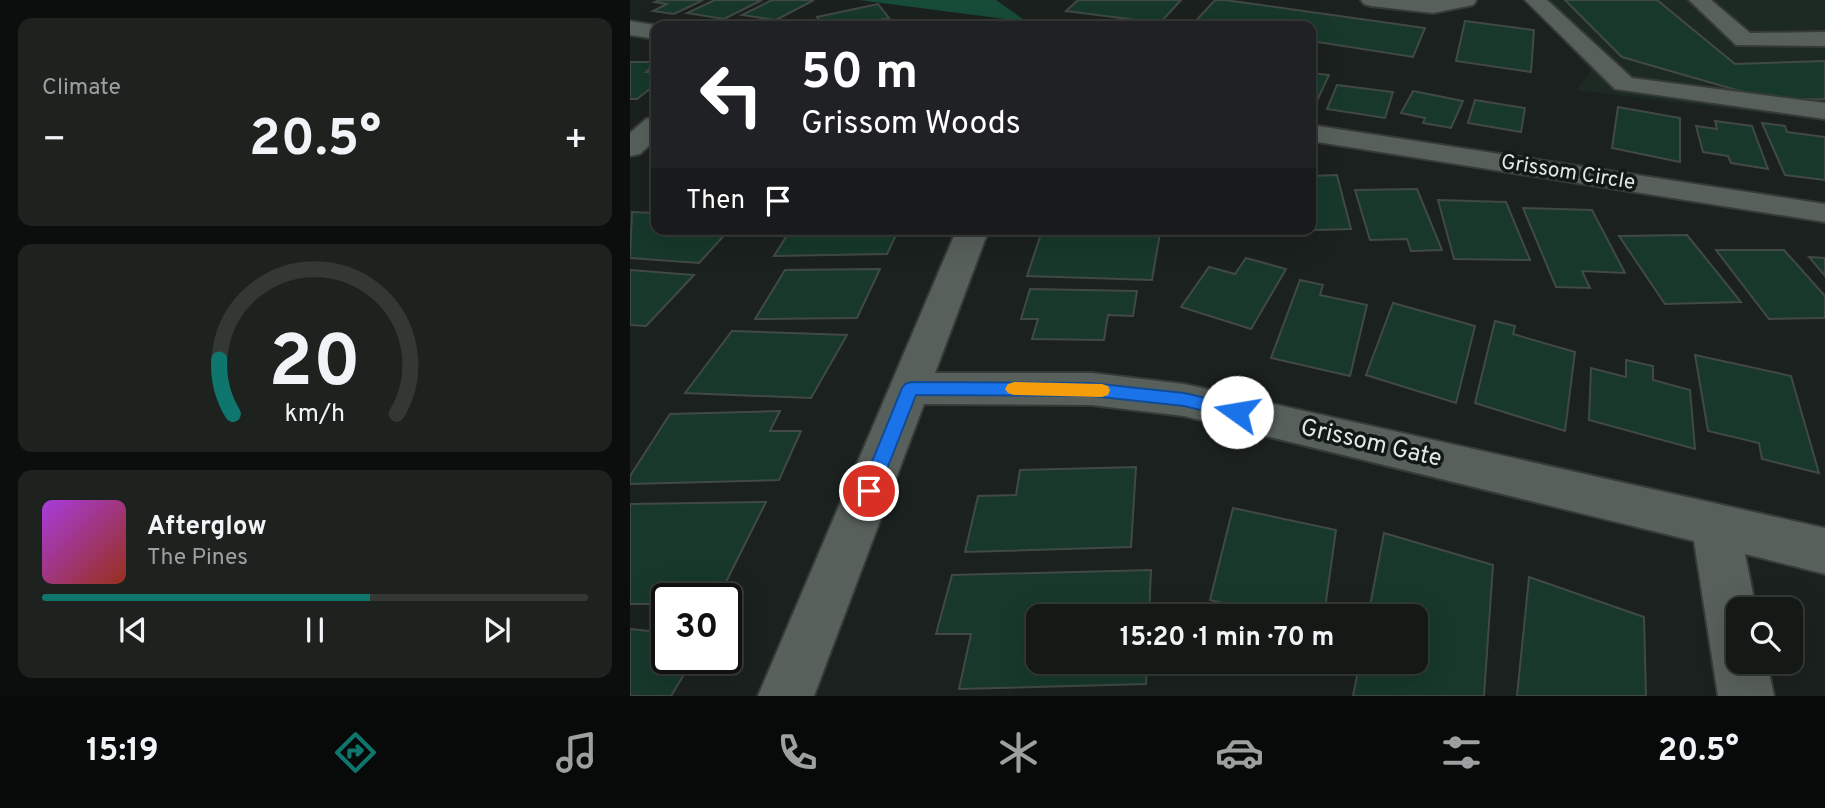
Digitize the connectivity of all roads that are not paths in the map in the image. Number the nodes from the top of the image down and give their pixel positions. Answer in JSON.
{"nodes":[{"id":1,"x":1371,"y":0,"type":"edge"},
{"id":2,"x":1463,"y":0,"type":"edge"},
{"id":3,"x":1535,"y":0,"type":"edge"},
{"id":4,"x":1699,"y":0,"type":"edge"},
{"id":5,"x":630,"y":28,"type":"edge"},
{"id":6,"x":651,"y":31,"type":"edge"},
{"id":7,"x":1825,"y":38,"type":"edge"},
{"id":8,"x":1825,"y":111,"type":"edge"},
{"id":9,"x":651,"y":129,"type":"edge"},
{"id":10,"x":1316,"y":134,"type":"edge"},
{"id":11,"x":630,"y":148,"type":"edge"},
{"id":12,"x":1825,"y":213,"type":"edge"},
{"id":13,"x":971,"y":235,"type":"edge"},
{"id":14,"x":911,"y":388,"type":"junction"},
{"id":15,"x":1715,"y":526,"type":"junction"},
{"id":16,"x":1825,"y":551,"type":"edge"},
{"id":17,"x":1728,"y":597,"type":"edge"},
{"id":18,"x":1742,"y":674,"type":"edge"},
{"id":19,"x":786,"y":696,"type":"edge"},
{"id":20,"x":1746,"y":696,"type":"edge"}],
"edges":[{"from":1,"to":2,"type":"street"},
{"from":3,"to":8,"type":"street"},
{"from":4,"to":7,"type":"street"},
{"from":5,"to":6,"type":"street"},
{"from":9,"to":11,"type":"street"},
{"from":10,"to":12,"type":"street","name":"Grissom Circle"},
{"from":13,"to":14,"type":"street"},
{"from":14,"to":15,"type":"street","name":"Grissom Gate"},
{"from":14,"to":19,"type":"street"},
{"from":15,"to":16,"type":"street","name":"Grissom Gate"},
{"from":15,"to":17,"type":"street"},
{"from":18,"to":20,"type":"street"}]}
